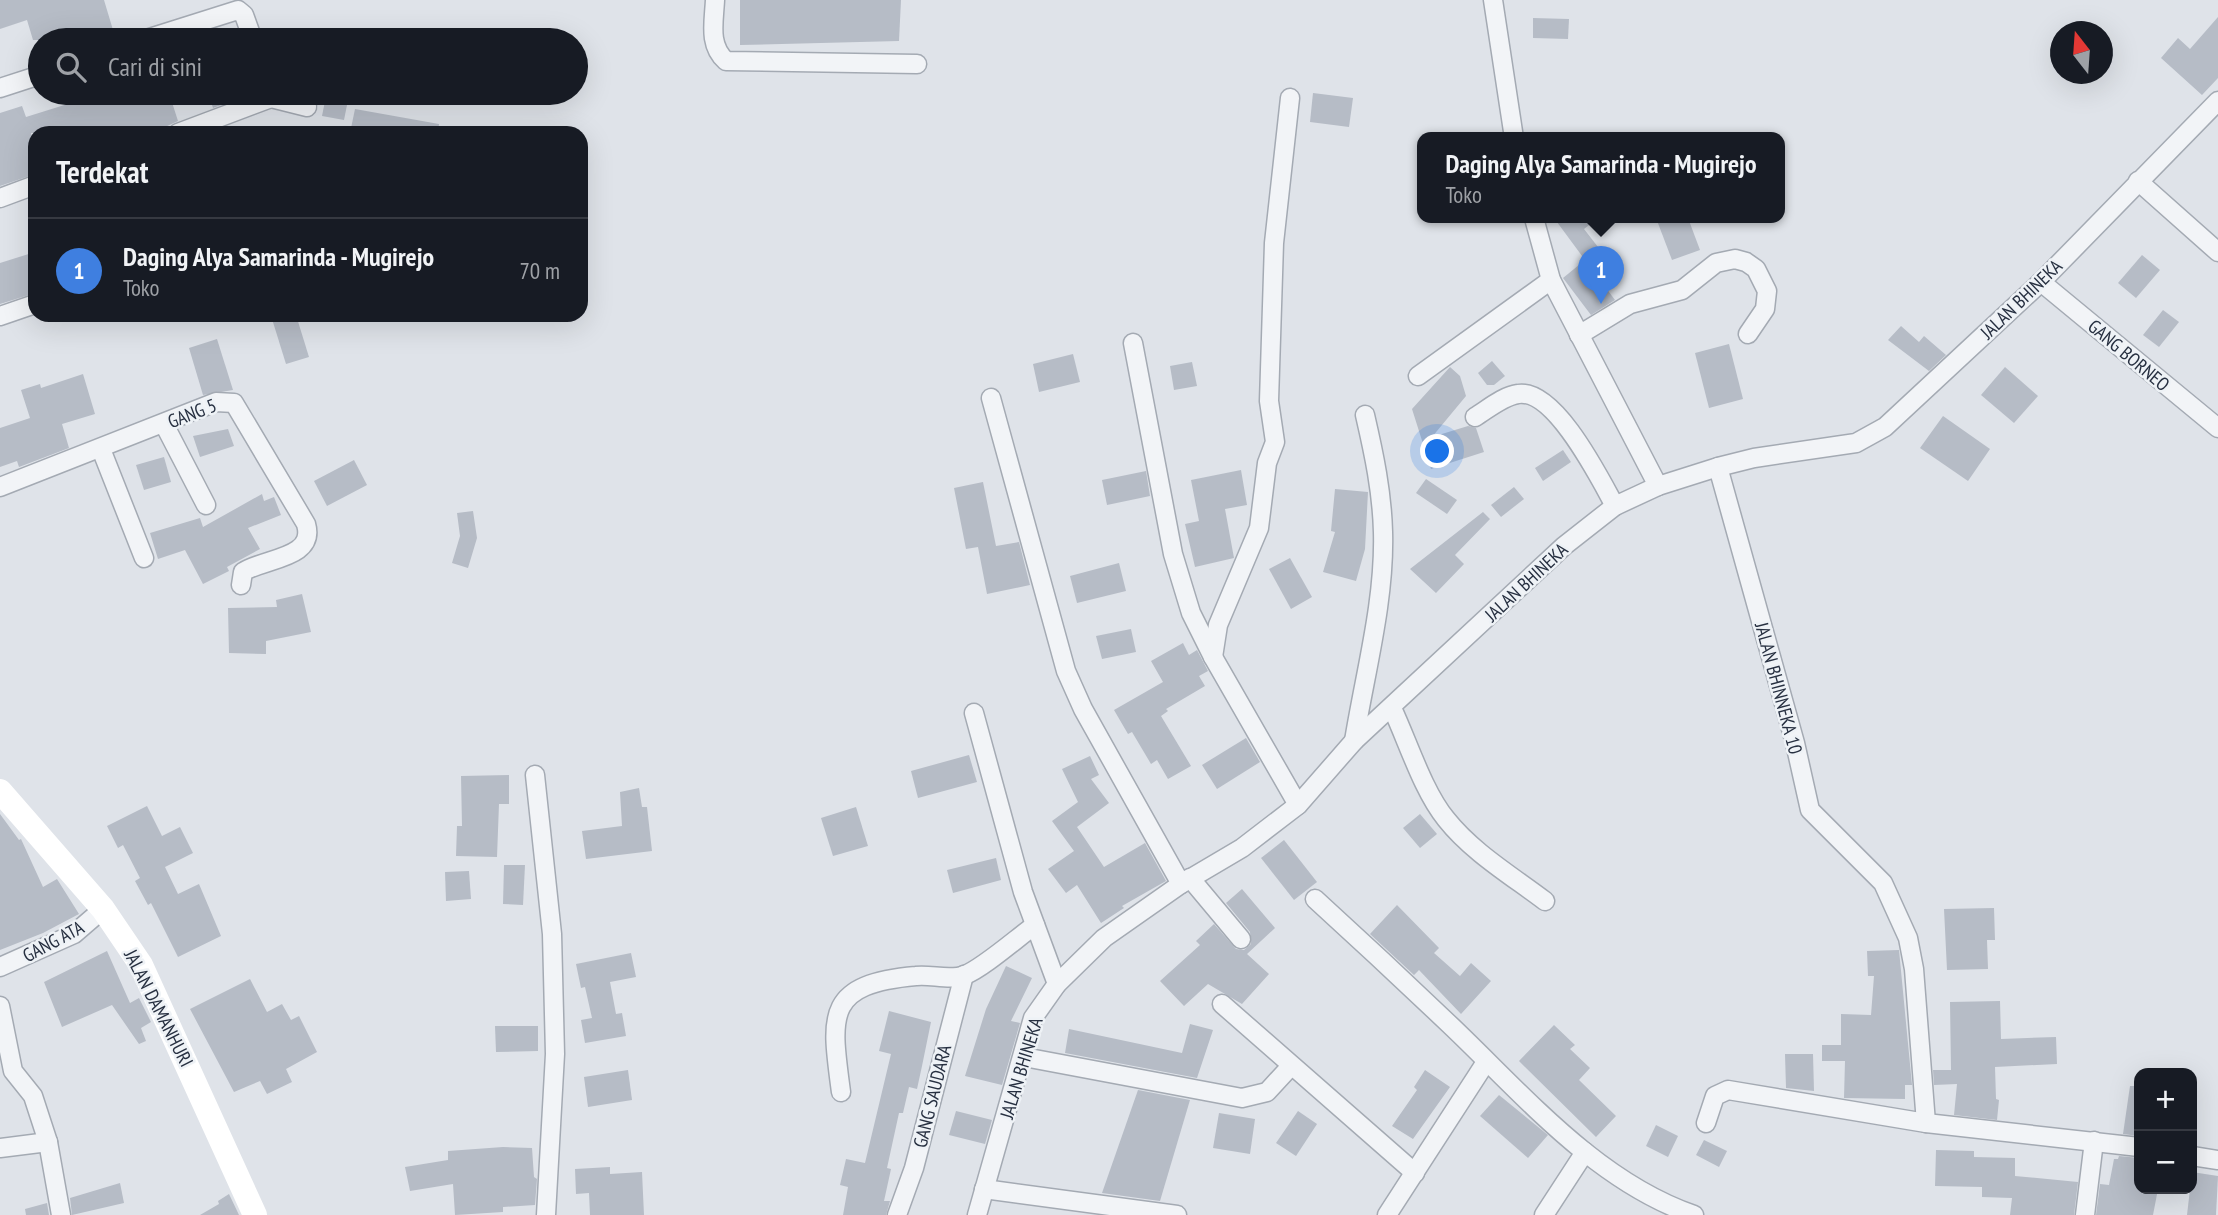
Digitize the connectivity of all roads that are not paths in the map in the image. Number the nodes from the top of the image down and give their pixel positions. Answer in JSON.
{"nodes":[{"id":1,"x":715,"y":0,"type":"edge"},
{"id":2,"x":1493,"y":0,"type":"edge"},
{"id":3,"x":180,"y":28,"type":"edge"},
{"id":4,"x":249,"y":28,"type":"edge"},
{"id":5,"x":917,"y":64,"type":"dead end"},
{"id":6,"x":28,"y":79,"type":"edge"},
{"id":7,"x":0,"y":89,"type":"edge"},
{"id":8,"x":1290,"y":98,"type":"dead end"},
{"id":9,"x":2218,"y":101,"type":"edge"},
{"id":10,"x":248,"y":105,"type":"edge"},
{"id":11,"x":300,"y":105,"type":"edge"},
{"id":12,"x":307,"y":107,"type":"dead end"},
{"id":13,"x":195,"y":126,"type":"edge"},
{"id":14,"x":1513,"y":132,"type":"edge"},
{"id":15,"x":2138,"y":181,"type":"junction"},
{"id":16,"x":28,"y":188,"type":"edge"},
{"id":17,"x":0,"y":198,"type":"edge"},
{"id":18,"x":1535,"y":223,"type":"edge"},
{"id":19,"x":2218,"y":252,"type":"edge"},
{"id":20,"x":1551,"y":280,"type":"junction"},
{"id":21,"x":2041,"y":282,"type":"junction"},
{"id":22,"x":28,"y":306,"type":"edge"},
{"id":23,"x":0,"y":316,"type":"edge"},
{"id":24,"x":1748,"y":334,"type":"dead end"},
{"id":25,"x":1580,"y":335,"type":"junction"},
{"id":26,"x":1133,"y":343,"type":"dead end"},
{"id":27,"x":1418,"y":376,"type":"dead end"},
{"id":28,"x":991,"y":398,"type":"dead end"},
{"id":29,"x":1365,"y":415,"type":"dead end"},
{"id":30,"x":1475,"y":417,"type":"dead end"},
{"id":31,"x":164,"y":424,"type":"junction"},
{"id":32,"x":2218,"y":428,"type":"edge"},
{"id":33,"x":101,"y":449,"type":"junction"},
{"id":34,"x":1718,"y":467,"type":"junction"},
{"id":35,"x":1658,"y":486,"type":"junction"},
{"id":36,"x":0,"y":487,"type":"edge"},
{"id":37,"x":206,"y":505,"type":"dead end"},
{"id":38,"x":1615,"y":506,"type":"junction"},
{"id":39,"x":144,"y":558,"type":"dead end"},
{"id":40,"x":241,"y":584,"type":"dead end"},
{"id":41,"x":1213,"y":657,"type":"junction"},
{"id":42,"x":1392,"y":708,"type":"junction"},
{"id":43,"x":974,"y":713,"type":"dead end"},
{"id":44,"x":1354,"y":741,"type":"junction"},
{"id":45,"x":536,"y":775,"type":"dead end"},
{"id":46,"x":0,"y":791,"type":"edge"},
{"id":47,"x":1298,"y":805,"type":"junction"},
{"id":48,"x":1185,"y":881,"type":"junction"},
{"id":49,"x":1315,"y":898,"type":"dead end"},
{"id":50,"x":1545,"y":901,"type":"dead end"},
{"id":51,"x":103,"y":909,"type":"junction"},
{"id":52,"x":1035,"y":925,"type":"junction"},
{"id":53,"x":1241,"y":939,"type":"dead end"},
{"id":54,"x":0,"y":967,"type":"edge"},
{"id":55,"x":964,"y":975,"type":"junction"},
{"id":56,"x":1057,"y":984,"type":"junction"},
{"id":57,"x":1222,"y":1004,"type":"dead end"},
{"id":58,"x":0,"y":1006,"type":"edge"},
{"id":59,"x":1024,"y":1056,"type":"junction"},
{"id":60,"x":1486,"y":1062,"type":"junction"},
{"id":61,"x":1291,"y":1066,"type":"junction"},
{"id":62,"x":841,"y":1092,"type":"dead end"},
{"id":63,"x":1706,"y":1123,"type":"dead end"},
{"id":64,"x":1926,"y":1123,"type":"junction"},
{"id":65,"x":2094,"y":1141,"type":"junction"},
{"id":66,"x":48,"y":1142,"type":"junction"},
{"id":67,"x":2134,"y":1146,"type":"edge"},
{"id":68,"x":0,"y":1148,"type":"edge"},
{"id":69,"x":1585,"y":1152,"type":"junction"},
{"id":70,"x":2197,"y":1157,"type":"edge"},
{"id":71,"x":2218,"y":1160,"type":"edge"},
{"id":72,"x":1415,"y":1173,"type":"junction"},
{"id":73,"x":984,"y":1189,"type":"junction"},
{"id":74,"x":61,"y":1215,"type":"edge"},
{"id":75,"x":255,"y":1215,"type":"edge"},
{"id":76,"x":546,"y":1215,"type":"edge"},
{"id":77,"x":897,"y":1215,"type":"edge"},
{"id":78,"x":977,"y":1215,"type":"edge"},
{"id":79,"x":1177,"y":1215,"type":"edge"},
{"id":80,"x":1387,"y":1215,"type":"edge"},
{"id":81,"x":1544,"y":1215,"type":"edge"},
{"id":82,"x":1694,"y":1215,"type":"edge"},
{"id":83,"x":2085,"y":1215,"type":"edge"}],
"edges":[{"from":1,"to":5,"type":"street"},
{"from":2,"to":14,"type":"street"},
{"from":3,"to":4,"type":"street"},
{"from":6,"to":7,"type":"street"},
{"from":8,"to":41,"type":"street"},
{"from":9,"to":15,"type":"street","name":"JALAN BHINEKA"},
{"from":10,"to":13,"type":"street"},
{"from":11,"to":12,"type":"street"},
{"from":15,"to":19,"type":"street"},
{"from":15,"to":21,"type":"street","name":"JALAN BHINEKA"},
{"from":16,"to":17,"type":"street"},
{"from":18,"to":20,"type":"street"},
{"from":20,"to":25,"type":"street"},
{"from":20,"to":27,"type":"street"},
{"from":21,"to":32,"type":"street","name":"GANG BORNEO"},
{"from":21,"to":34,"type":"street","name":"JALAN BHINEKA"},
{"from":22,"to":23,"type":"street"},
{"from":24,"to":25,"type":"street"},
{"from":25,"to":35,"type":"street"},
{"from":26,"to":41,"type":"street"},
{"from":28,"to":48,"type":"street"},
{"from":29,"to":44,"type":"street"},
{"from":30,"to":38,"type":"street"},
{"from":31,"to":33,"type":"street","name":"GANG 5"},
{"from":31,"to":37,"type":"street"},
{"from":31,"to":40,"type":"street","name":"GANG 5"},
{"from":33,"to":36,"type":"street","name":"GANG 5"},
{"from":33,"to":39,"type":"street"},
{"from":34,"to":35,"type":"street","name":"JALAN BHINEKA"},
{"from":34,"to":64,"type":"street","name":"JALAN BHINNEKA 10"},
{"from":35,"to":38,"type":"street","name":"JALAN BHINEKA"},
{"from":38,"to":42,"type":"street","name":"JALAN BHINEKA"},
{"from":41,"to":47,"type":"street"},
{"from":42,"to":44,"type":"street","name":"JALAN BHINEKA"},
{"from":42,"to":50,"type":"street"},
{"from":43,"to":52,"type":"street"},
{"from":44,"to":47,"type":"street","name":"JALAN BHINEKA"},
{"from":45,"to":76,"type":"street"},
{"from":46,"to":51,"type":"street","name":"JALAN DAMANHURI"},
{"from":47,"to":48,"type":"street","name":"JALAN BHINEKA"},
{"from":48,"to":53,"type":"street"},
{"from":48,"to":56,"type":"street","name":"JALAN BHINEKA"},
{"from":49,"to":60,"type":"street"},
{"from":51,"to":54,"type":"street","name":"GANG ATA"},
{"from":51,"to":75,"type":"street","name":"JALAN DAMANHURI"},
{"from":52,"to":55,"type":"street"},
{"from":52,"to":56,"type":"street"},
{"from":55,"to":62,"type":"street"},
{"from":55,"to":77,"type":"street","name":"GANG SAUDARA"},
{"from":56,"to":59,"type":"street","name":"JALAN BHINEKA"},
{"from":57,"to":61,"type":"street"},
{"from":58,"to":66,"type":"street"},
{"from":59,"to":61,"type":"street"},
{"from":59,"to":73,"type":"street","name":"JALAN BHINEKA"},
{"from":60,"to":69,"type":"street"},
{"from":60,"to":72,"type":"street"},
{"from":61,"to":72,"type":"street"},
{"from":63,"to":64,"type":"street"},
{"from":64,"to":65,"type":"street"},
{"from":65,"to":67,"type":"street"},
{"from":65,"to":83,"type":"street"},
{"from":66,"to":68,"type":"street"},
{"from":66,"to":74,"type":"street"},
{"from":69,"to":81,"type":"street"},
{"from":69,"to":82,"type":"street"},
{"from":70,"to":71,"type":"street"},
{"from":72,"to":80,"type":"street"},
{"from":73,"to":78,"type":"street","name":"JALAN BHINEKA"},
{"from":73,"to":79,"type":"street"}]}
